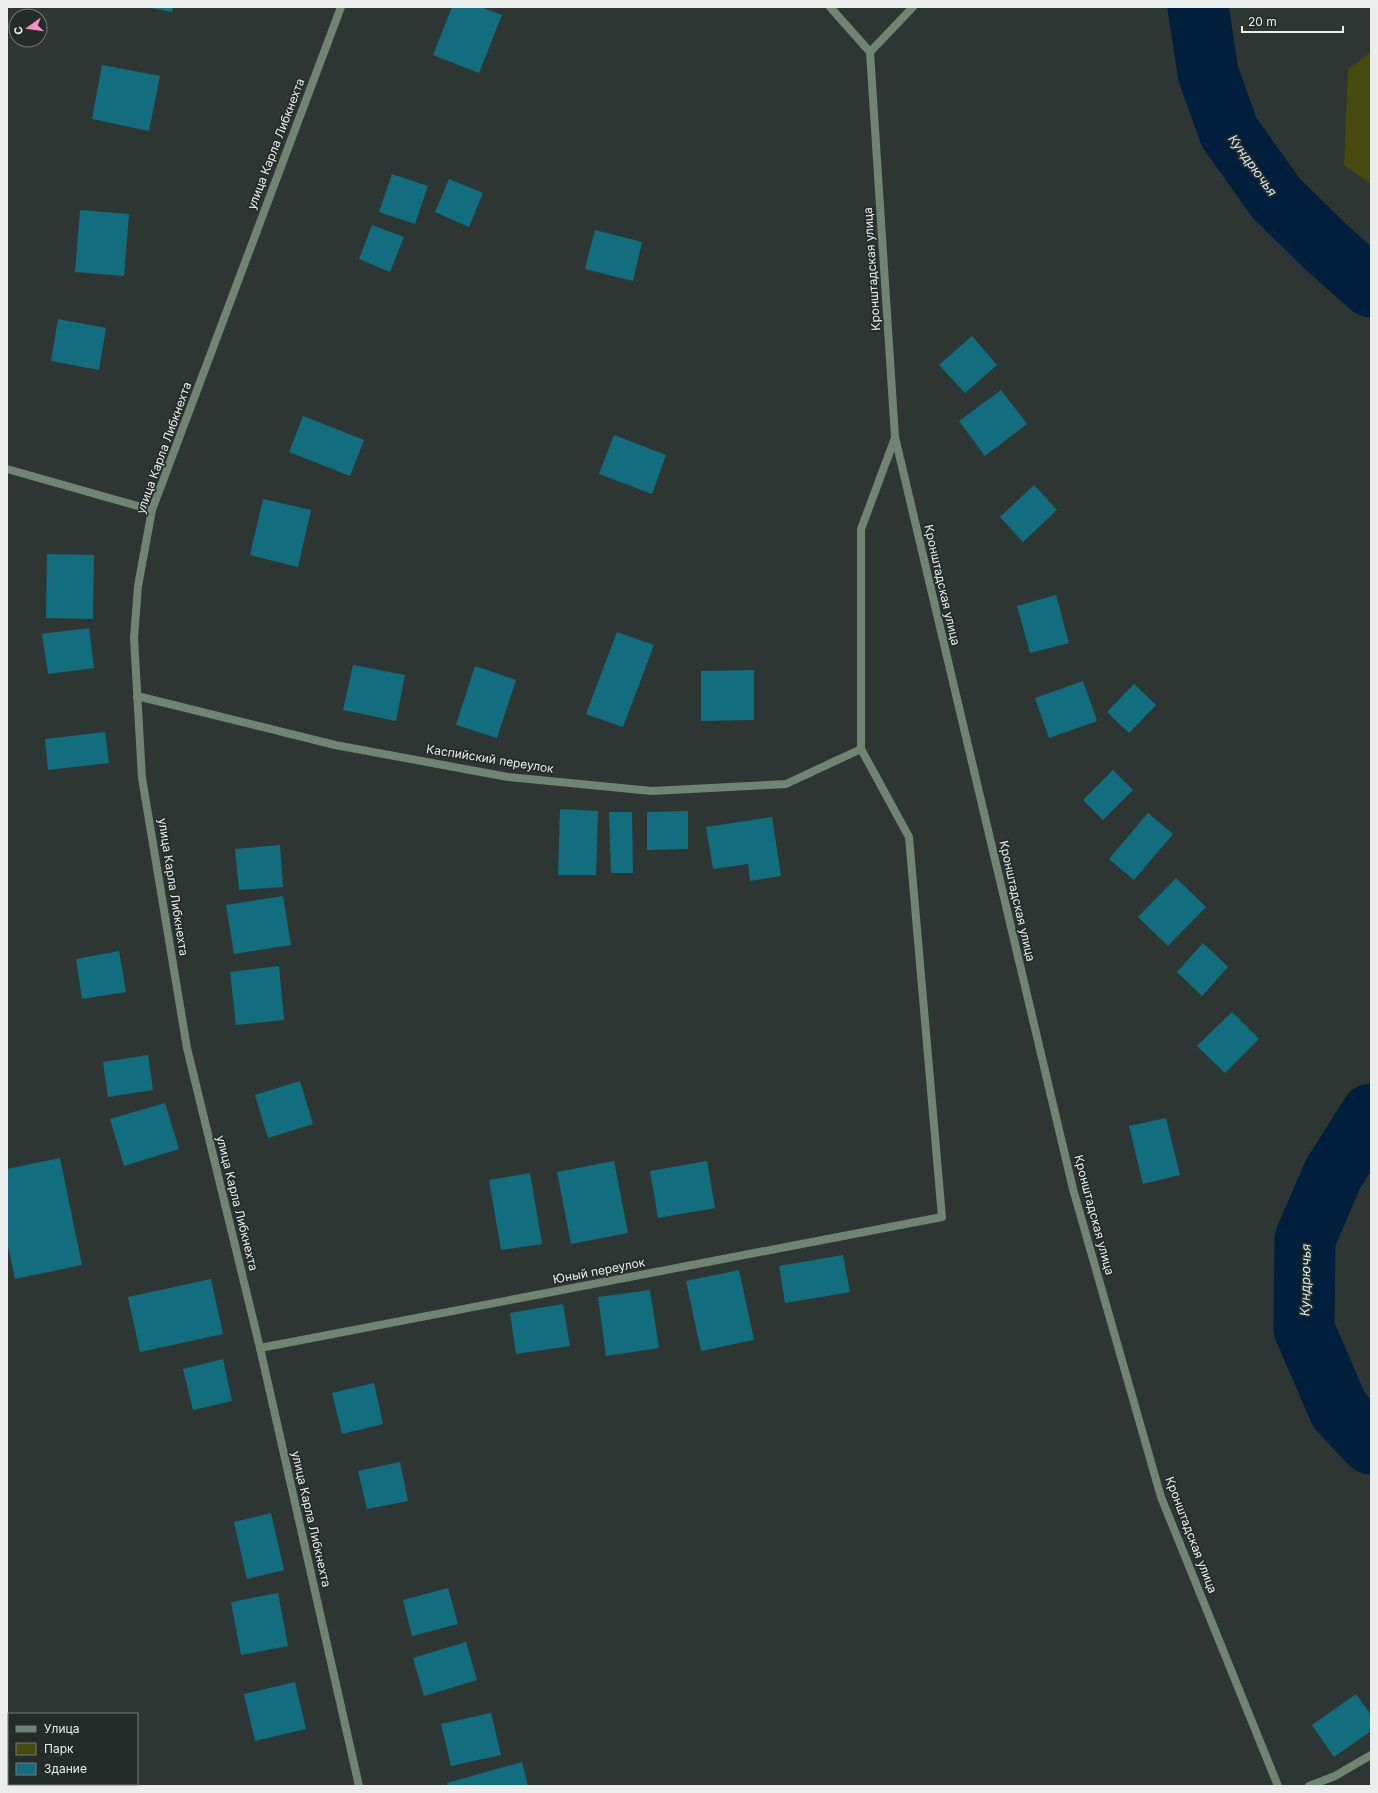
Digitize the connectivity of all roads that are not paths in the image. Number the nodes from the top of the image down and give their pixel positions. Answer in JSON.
{"nodes":[{"id":1,"x":340,"y":7,"type":"edge"},
{"id":2,"x":830,"y":7,"type":"edge"},
{"id":3,"x":913,"y":7,"type":"edge"},
{"id":4,"x":870,"y":52,"type":"junction"},
{"id":5,"x":895,"y":437,"type":"junction"},
{"id":6,"x":7,"y":469,"type":"edge"},
{"id":7,"x":152,"y":510,"type":"junction"},
{"id":8,"x":137,"y":696,"type":"junction"},
{"id":9,"x":861,"y":749,"type":"junction"},
{"id":10,"x":260,"y":1348,"type":"junction"},
{"id":11,"x":1371,"y":1755,"type":"edge"},
{"id":12,"x":359,"y":1786,"type":"edge"},
{"id":13,"x":1278,"y":1786,"type":"edge"},
{"id":14,"x":1310,"y":1786,"type":"edge"}],
"edges":[{"from":1,"to":7,"type":"street","name":"улица Карла Либкнехта"},
{"from":2,"to":4,"type":"street"},
{"from":3,"to":4,"type":"street"},
{"from":4,"to":5,"type":"street","name":"Кронштадская улица"},
{"from":5,"to":9,"type":"street"},
{"from":5,"to":13,"type":"street","name":"Кронштадская улица"},
{"from":6,"to":7,"type":"street"},
{"from":7,"to":8,"type":"street","name":"улица Карла Либкнехта"},
{"from":8,"to":9,"type":"street","name":"Каспийский переулок"},
{"from":8,"to":10,"type":"street","name":"улица Карла Либкнехта"},
{"from":9,"to":10,"type":"street","name":"Юный переулок"},
{"from":10,"to":12,"type":"street","name":"улица Карла Либкнехта"},
{"from":11,"to":14,"type":"street"}]}
